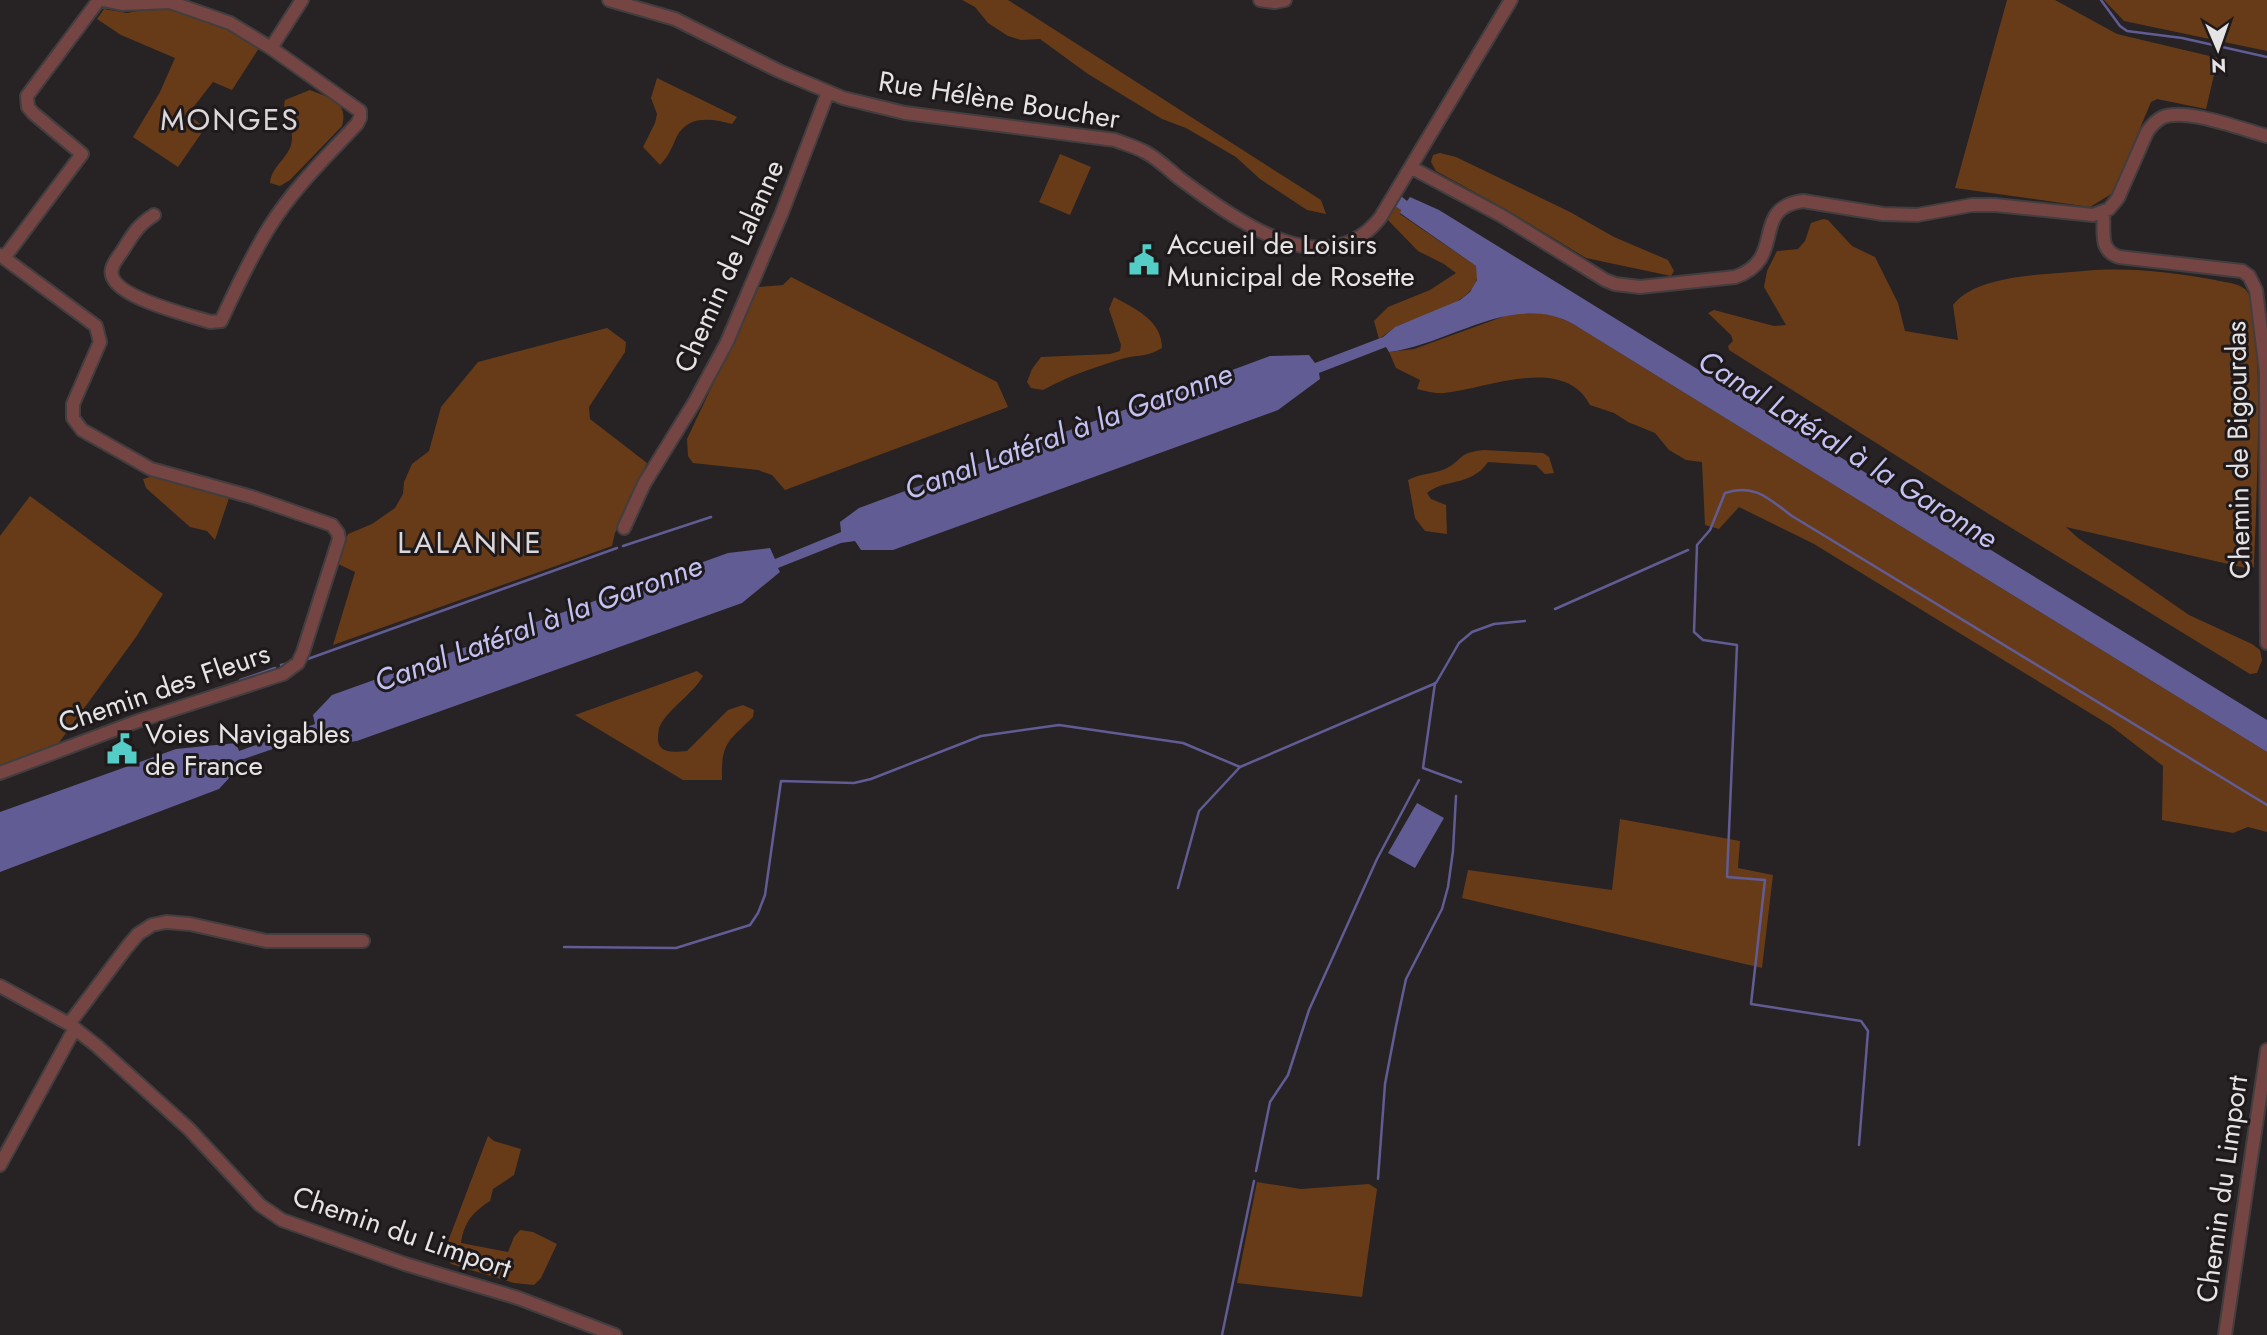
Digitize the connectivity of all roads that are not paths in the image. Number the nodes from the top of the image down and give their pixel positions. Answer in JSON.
{"nodes":[{"id":1,"x":101,"y":0,"type":"edge"},
{"id":2,"x":302,"y":0,"type":"edge"},
{"id":3,"x":609,"y":0,"type":"edge"},
{"id":4,"x":1260,"y":0,"type":"edge"},
{"id":5,"x":1285,"y":0,"type":"edge"},
{"id":6,"x":1511,"y":0,"type":"edge"},
{"id":7,"x":271,"y":48,"type":"junction"},
{"id":8,"x":828,"y":92,"type":"junction"},
{"id":9,"x":2267,"y":136,"type":"edge"},
{"id":10,"x":1412,"y":168,"type":"junction"},
{"id":11,"x":2103,"y":213,"type":"junction"},
{"id":12,"x":154,"y":215,"type":"dead end"},
{"id":13,"x":2,"y":256,"type":"edge"},
{"id":14,"x":624,"y":528,"type":"dead end"},
{"id":15,"x":2267,"y":643,"type":"edge"},
{"id":16,"x":0,"y":773,"type":"edge"},
{"id":17,"x":363,"y":941,"type":"dead end"},
{"id":18,"x":0,"y":986,"type":"edge"},
{"id":19,"x":72,"y":1026,"type":"junction"},
{"id":20,"x":2267,"y":1050,"type":"edge"},
{"id":21,"x":0,"y":1165,"type":"edge"},
{"id":22,"x":615,"y":1335,"type":"edge"},
{"id":23,"x":2225,"y":1335,"type":"edge"}],
"edges":[{"from":1,"to":7,"type":"street"},
{"from":1,"to":13,"type":"street"},
{"from":2,"to":7,"type":"street"},
{"from":3,"to":8,"type":"street","name":"Rue Hélène Boucher"},
{"from":4,"to":5,"type":"street"},
{"from":6,"to":10,"type":"street"},
{"from":7,"to":12,"type":"street"},
{"from":8,"to":10,"type":"street","name":"Rue Hélène Boucher"},
{"from":8,"to":14,"type":"street","name":"Chemin de Lalanne"},
{"from":9,"to":11,"type":"street"},
{"from":10,"to":11,"type":"street"},
{"from":11,"to":15,"type":"street","name":"Chemin de Bigourdas"},
{"from":13,"to":16,"type":"street","name":"Chemin des Fleurs"},
{"from":17,"to":19,"type":"street"},
{"from":18,"to":19,"type":"street","name":"Chemin du Limport"},
{"from":19,"to":21,"type":"street"},
{"from":19,"to":22,"type":"street","name":"Chemin du Limport"},
{"from":20,"to":23,"type":"street","name":"Chemin du Limport"}]}
